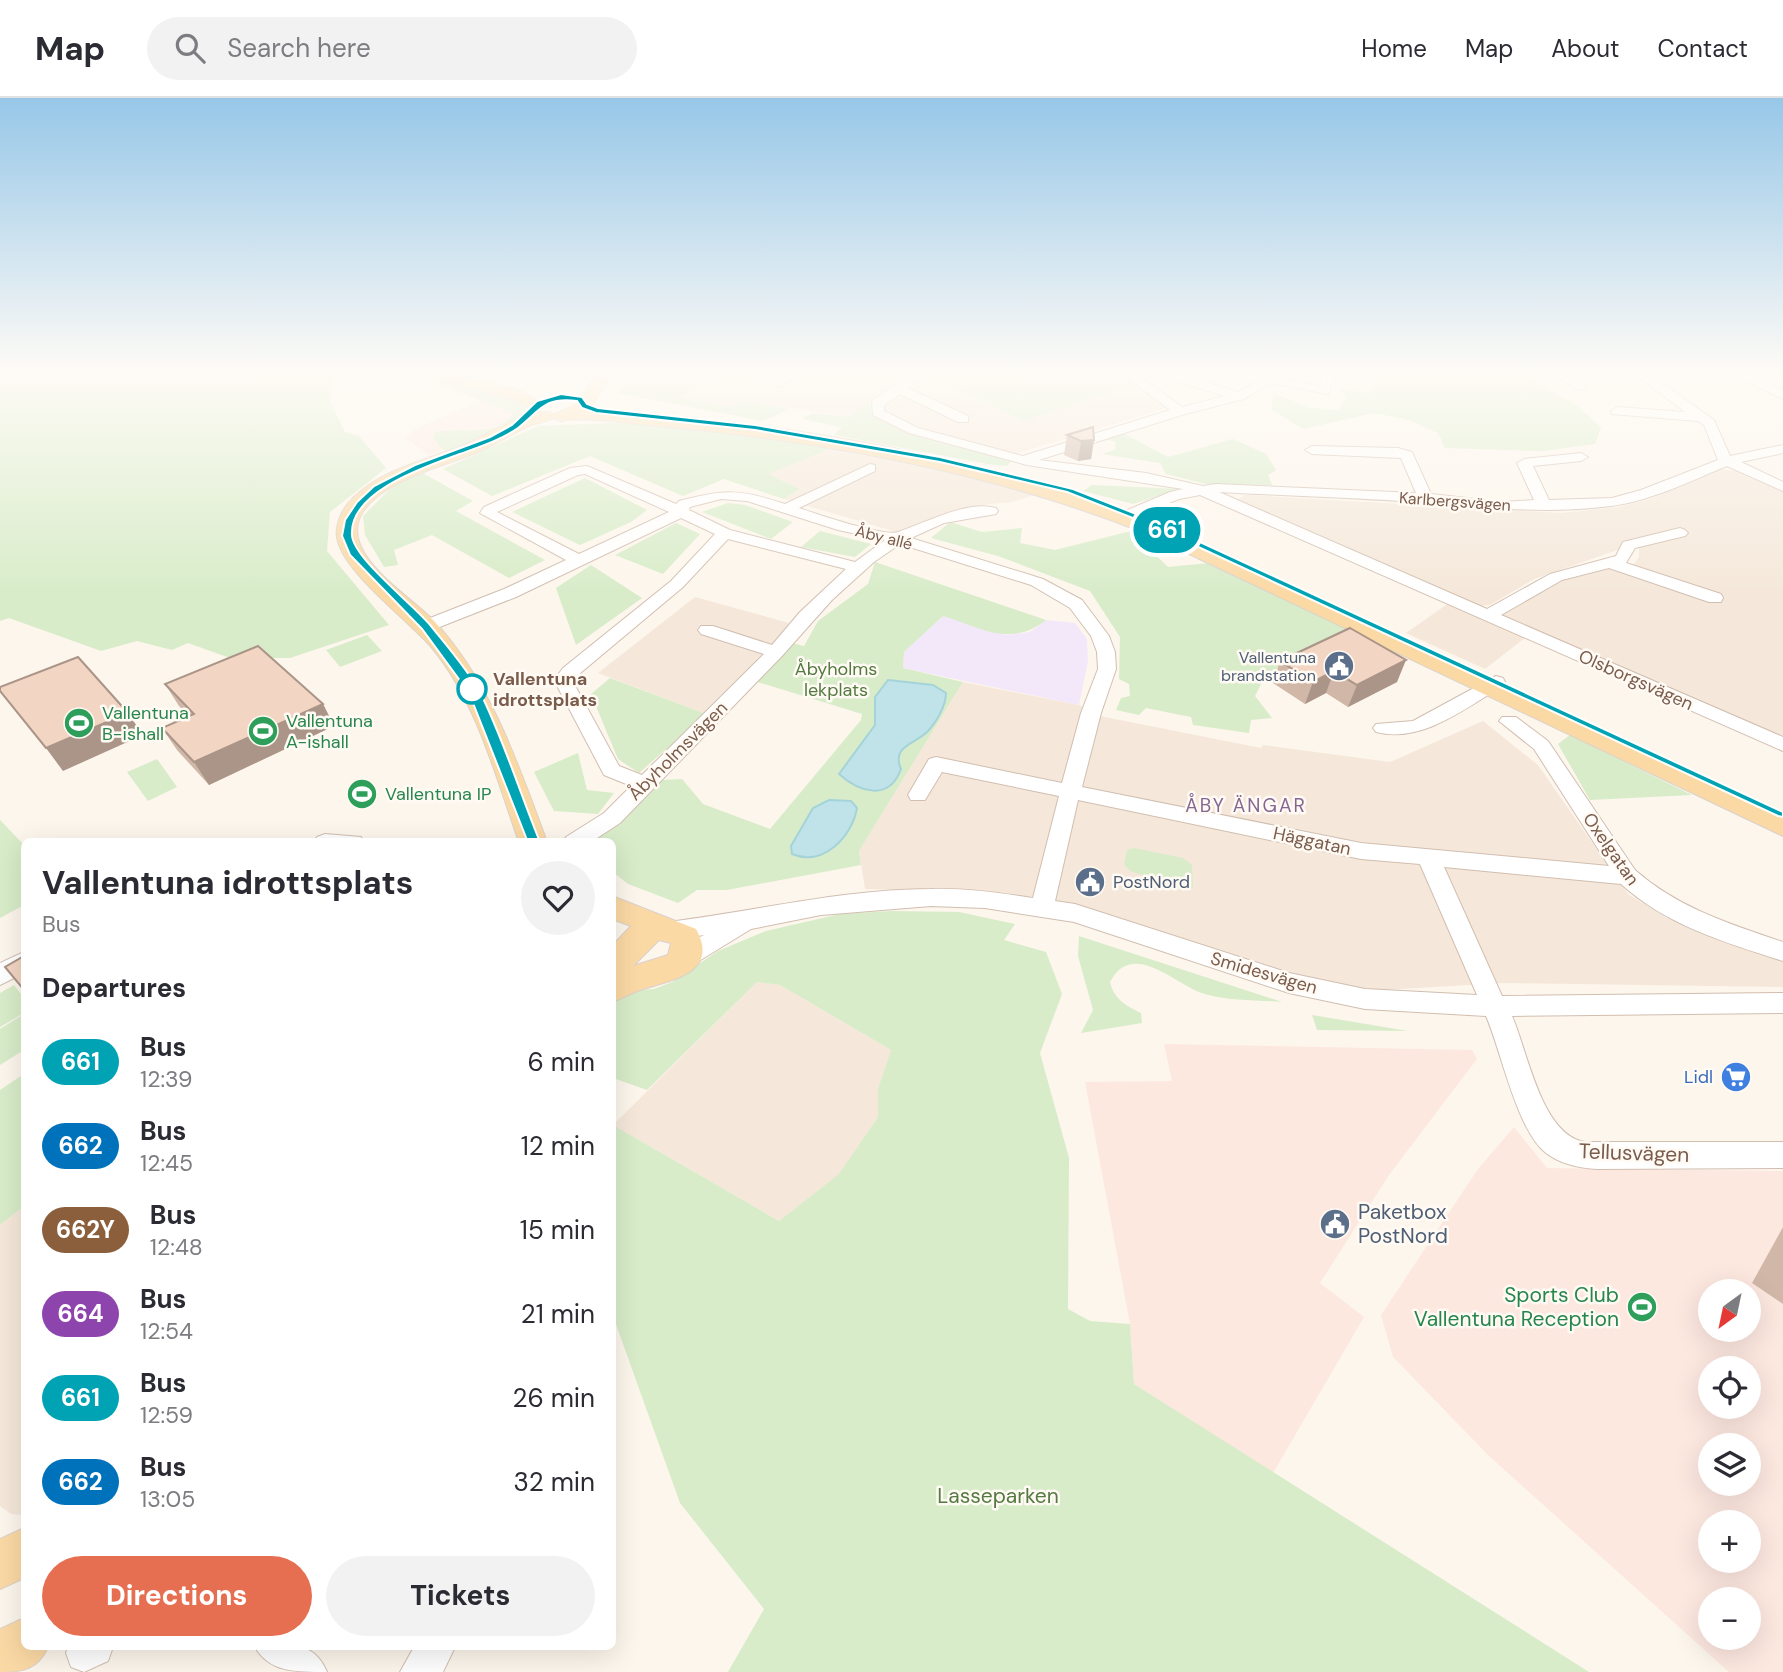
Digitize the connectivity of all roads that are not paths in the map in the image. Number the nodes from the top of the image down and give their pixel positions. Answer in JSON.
{"nodes":[{"id":1,"x":475,"y":446,"type":"edge"},
{"id":2,"x":851,"y":446,"type":"edge"},
{"id":3,"x":973,"y":446,"type":"edge"},
{"id":4,"x":1067,"y":446,"type":"edge"},
{"id":5,"x":1720,"y":446,"type":"edge"},
{"id":6,"x":1783,"y":449,"type":"edge"},
{"id":7,"x":1312,"y":450,"type":"dead end"},
{"id":8,"x":1581,"y":457,"type":"dead end"},
{"id":9,"x":1024,"y":460,"type":"junction"},
{"id":10,"x":1727,"y":461,"type":"junction"},
{"id":11,"x":1112,"y":463,"type":"dead end"},
{"id":12,"x":870,"y":468,"type":"dead end"},
{"id":13,"x":1087,"y":469,"type":"junction"},
{"id":14,"x":1783,"y":487,"type":"edge"},
{"id":15,"x":1201,"y":490,"type":"junction"},
{"id":16,"x":1425,"y":498,"type":"junction"},
{"id":17,"x":1544,"y":506,"type":"junction"},
{"id":18,"x":786,"y":509,"type":"junction"},
{"id":19,"x":990,"y":510,"type":"dead end"},
{"id":20,"x":681,"y":512,"type":"junction"},
{"id":21,"x":1127,"y":515,"type":"junction"},
{"id":22,"x":725,"y":533,"type":"junction"},
{"id":23,"x":1680,"y":533,"type":"dead end"},
{"id":24,"x":896,"y":538,"type":"junction"},
{"id":25,"x":578,"y":561,"type":"junction"},
{"id":26,"x":1608,"y":562,"type":"junction"},
{"id":27,"x":860,"y":568,"type":"junction"},
{"id":28,"x":1715,"y":598,"type":"dead end"},
{"id":29,"x":1489,"y":615,"type":"junction"},
{"id":30,"x":426,"y":626,"type":"junction"},
{"id":31,"x":706,"y":630,"type":"dead end"},
{"id":32,"x":776,"y":652,"type":"junction"},
{"id":33,"x":1492,"y":684,"type":"junction"},
{"id":34,"x":1509,"y":721,"type":"dead end"},
{"id":35,"x":1383,"y":728,"type":"dead end"},
{"id":36,"x":1783,"y":745,"type":"edge"},
{"id":37,"x":646,"y":785,"type":"junction"},
{"id":38,"x":1072,"y":790,"type":"junction"},
{"id":39,"x":918,"y":795,"type":"dead end"},
{"id":40,"x":1783,"y":813,"type":"edge"},
{"id":41,"x":1783,"y":827,"type":"edge"},
{"id":42,"x":531,"y":838,"type":"edge"},
{"id":43,"x":580,"y":838,"type":"edge"},
{"id":44,"x":1429,"y":859,"type":"junction"},
{"id":45,"x":1627,"y":876,"type":"junction"},
{"id":46,"x":1043,"y":906,"type":"junction"},
{"id":47,"x":616,"y":908,"type":"edge"},
{"id":48,"x":616,"y":933,"type":"edge"},
{"id":49,"x":676,"y":938,"type":"junction"},
{"id":50,"x":1783,"y":952,"type":"edge"},
{"id":51,"x":622,"y":956,"type":"edge"},
{"id":52,"x":21,"y":964,"type":"edge"},
{"id":53,"x":653,"y":974,"type":"junction"},
{"id":54,"x":0,"y":975,"type":"edge"},
{"id":55,"x":616,"y":987,"type":"edge"},
{"id":56,"x":1783,"y":1003,"type":"edge"},
{"id":57,"x":1494,"y":1006,"type":"junction"},
{"id":58,"x":1783,"y":1155,"type":"edge"},
{"id":59,"x":21,"y":1645,"type":"edge"},
{"id":60,"x":278,"y":1650,"type":"edge"},
{"id":61,"x":434,"y":1650,"type":"edge"},
{"id":62,"x":0,"y":1657,"type":"edge"},
{"id":63,"x":307,"y":1672,"type":"edge"},
{"id":64,"x":420,"y":1672,"type":"edge"}],
"edges":[{"from":1,"to":30,"type":"main road"},
{"from":2,"to":21,"type":"main road"},
{"from":3,"to":9,"type":"street"},
{"from":4,"to":9,"type":"street"},
{"from":5,"to":10,"type":"street"},
{"from":6,"to":10,"type":"street","name":"Karlbergsvägen"},
{"from":7,"to":16,"type":"street"},
{"from":8,"to":17,"type":"street"},
{"from":9,"to":13,"type":"street"},
{"from":10,"to":14,"type":"street"},
{"from":10,"to":17,"type":"street","name":"Karlbergsvägen"},
{"from":11,"to":13,"type":"street"},
{"from":12,"to":18,"type":"street"},
{"from":13,"to":15,"type":"street"},
{"from":15,"to":16,"type":"street","name":"Karlbergsvägen"},
{"from":15,"to":21,"type":"street","name":"Karlbergsvägen"},
{"from":15,"to":29,"type":"street","name":"Olsborgsvägen"},
{"from":16,"to":17,"type":"street","name":"Karlbergsvägen"},
{"from":18,"to":20,"type":"street","name":"Åby allé"},
{"from":18,"to":24,"type":"street","name":"Åby allé"},
{"from":19,"to":24,"type":"street","name":"Åbyholmsvägen"},
{"from":20,"to":22,"type":"street","name":"Åby allé"},
{"from":20,"to":25,"type":"street"},
{"from":20,"to":25,"type":"street"},
{"from":21,"to":33,"type":"main road"},
{"from":22,"to":27,"type":"street","name":"Åby allé"},
{"from":22,"to":37,"type":"street"},
{"from":23,"to":26,"type":"street"},
{"from":24,"to":27,"type":"street","name":"Åbyholmsvägen"},
{"from":24,"to":38,"type":"street","name":"Åby allé"},
{"from":25,"to":30,"type":"street"},
{"from":26,"to":28,"type":"street"},
{"from":26,"to":29,"type":"street"},
{"from":27,"to":32,"type":"street","name":"Åbyholmsvägen"},
{"from":29,"to":36,"type":"street","name":"Olsborgsvägen"},
{"from":30,"to":42,"type":"main road"},
{"from":31,"to":32,"type":"street"},
{"from":32,"to":37,"type":"street","name":"Åbyholmsvägen"},
{"from":33,"to":35,"type":"street"},
{"from":33,"to":40,"type":"main road"},
{"from":33,"to":41,"type":"main road"},
{"from":34,"to":45,"type":"street","name":"Oxelgatan"},
{"from":37,"to":43,"type":"street","name":"Åbyholmsvägen"},
{"from":38,"to":39,"type":"street"},
{"from":38,"to":44,"type":"street","name":"Häggatan"},
{"from":38,"to":46,"type":"street","name":"Åby allé"},
{"from":44,"to":45,"type":"street","name":"Häggatan"},
{"from":44,"to":57,"type":"street"},
{"from":45,"to":50,"type":"street","name":"Oxelgatan"},
{"from":46,"to":49,"type":"street","name":"Smidesvägen"},
{"from":46,"to":57,"type":"street","name":"Smidesvägen"},
{"from":47,"to":49,"type":"main road"},
{"from":48,"to":51,"type":"main road"},
{"from":49,"to":51,"type":"main road"},
{"from":49,"to":53,"type":"main road"},
{"from":51,"to":53,"type":"main road"},
{"from":52,"to":54,"type":"street"},
{"from":53,"to":55,"type":"main road"},
{"from":56,"to":57,"type":"street","name":"Smidesvägen"},
{"from":57,"to":58,"type":"street","name":"Tellusvägen"},
{"from":59,"to":62,"type":"main road"},
{"from":60,"to":63,"type":"street"},
{"from":61,"to":64,"type":"street"}]}
